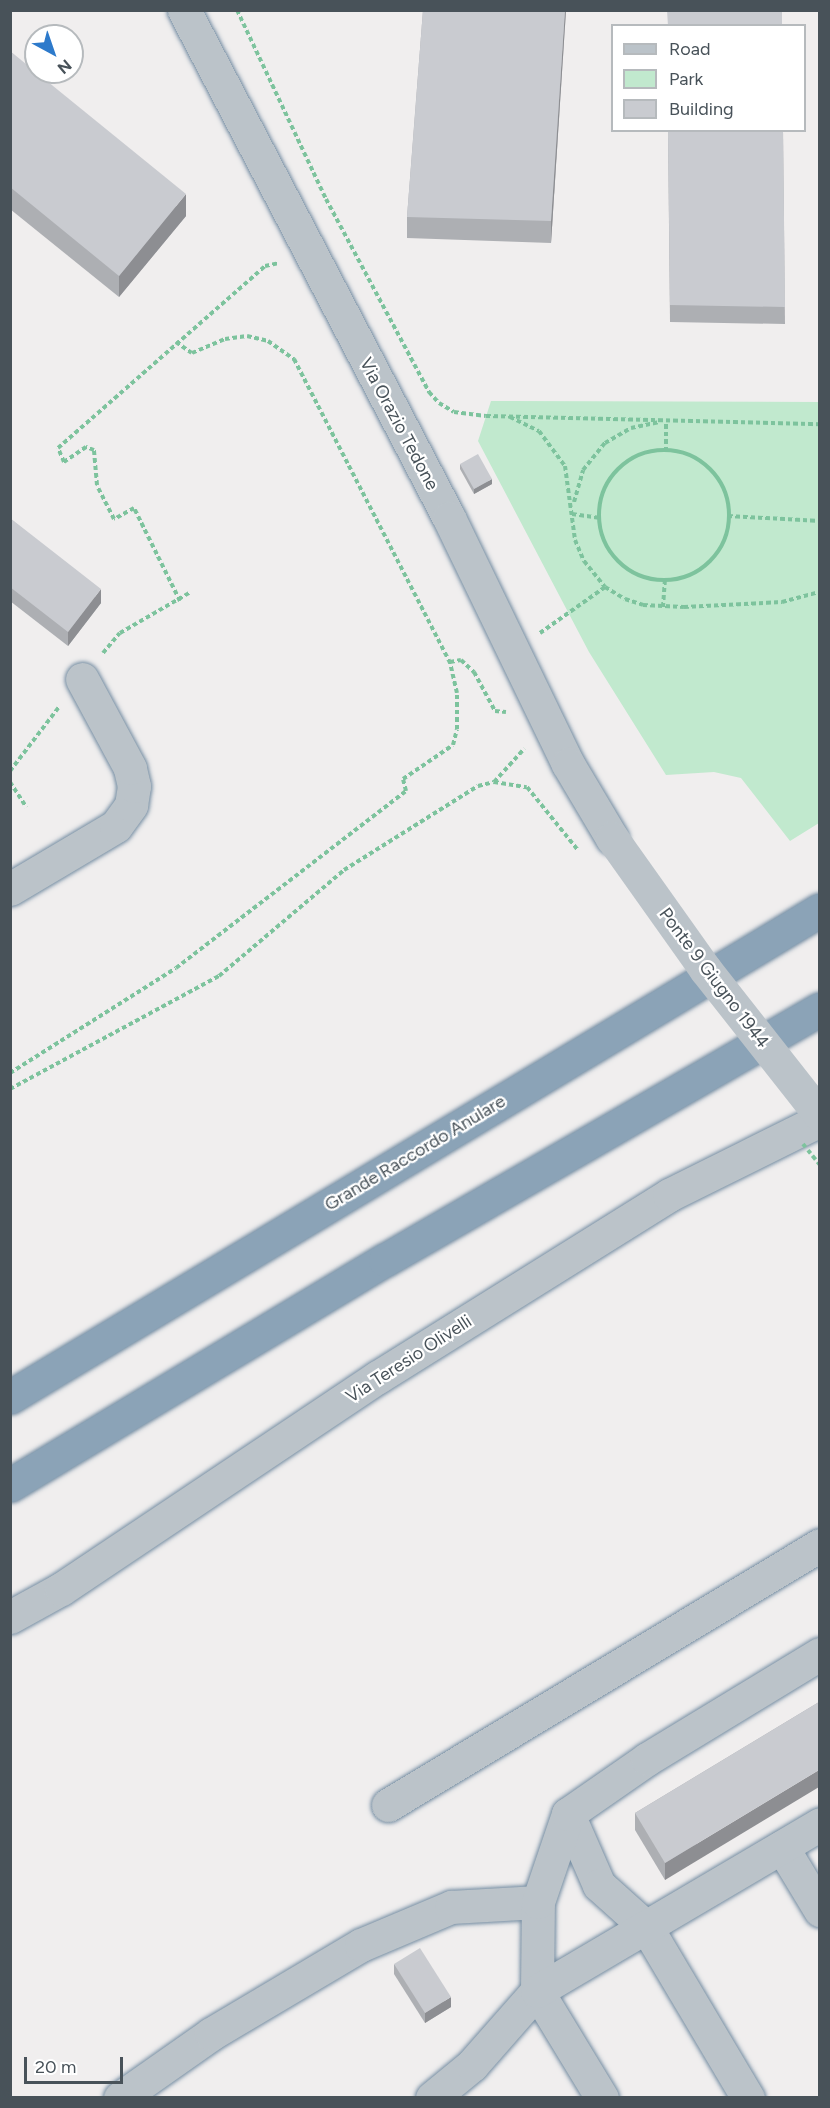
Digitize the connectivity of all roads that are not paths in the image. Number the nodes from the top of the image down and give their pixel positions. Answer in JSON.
{"nodes":[{"id":1,"x":184,"y":10,"type":"edge"},
{"id":2,"x":81,"y":680,"type":"road end"},
{"id":3,"x":612,"y":838,"type":"joint"},
{"id":4,"x":10,"y":889,"type":"edge"},
{"id":5,"x":819,"y":910,"type":"edge"},
{"id":6,"x":819,"y":1009,"type":"edge"},
{"id":7,"x":819,"y":1115,"type":"edge"},
{"id":8,"x":819,"y":1120,"type":"edge"},
{"id":9,"x":10,"y":1396,"type":"edge"},
{"id":10,"x":10,"y":1485,"type":"edge"},
{"id":11,"x":819,"y":1545,"type":"edge"},
{"id":12,"x":10,"y":1617,"type":"edge"},
{"id":13,"x":819,"y":1654,"type":"edge"},
{"id":14,"x":388,"y":1805,"type":"dead end"},
{"id":15,"x":568,"y":1814,"type":"junction"},
{"id":16,"x":819,"y":1824,"type":"edge"},
{"id":17,"x":782,"y":1847,"type":"junction"},
{"id":18,"x":538,"y":1902,"type":"junction"},
{"id":19,"x":819,"y":1910,"type":"edge"},
{"id":20,"x":647,"y":1928,"type":"junction"},
{"id":21,"x":537,"y":1991,"type":"junction"},
{"id":22,"x":120,"y":2097,"type":"edge"},
{"id":23,"x":432,"y":2097,"type":"edge"},
{"id":24,"x":602,"y":2097,"type":"edge"},
{"id":25,"x":748,"y":2097,"type":"edge"}],
"edges":[{"from":1,"to":3,"type":"street","name":"Via Orazio Tedone"},
{"from":2,"to":4,"type":"street"},
{"from":3,"to":7,"type":"street","name":"Ponte 9 Giugno 1944","bridge":true},
{"from":5,"to":9,"type":"highway","name":"Grande Raccordo Anulare"},
{"from":6,"to":10,"type":"highway"},
{"from":8,"to":12,"type":"street","name":"Via Teresio Olivelli"},
{"from":11,"to":14,"type":"street"},
{"from":13,"to":15,"type":"street"},
{"from":15,"to":18,"type":"street"},
{"from":15,"to":20,"type":"street"},
{"from":16,"to":17,"type":"street"},
{"from":17,"to":19,"type":"street"},
{"from":17,"to":20,"type":"street"},
{"from":18,"to":21,"type":"street"},
{"from":18,"to":22,"type":"street"},
{"from":20,"to":21,"type":"street"},
{"from":20,"to":25,"type":"street"},
{"from":21,"to":23,"type":"street"},
{"from":21,"to":24,"type":"street"}]}
